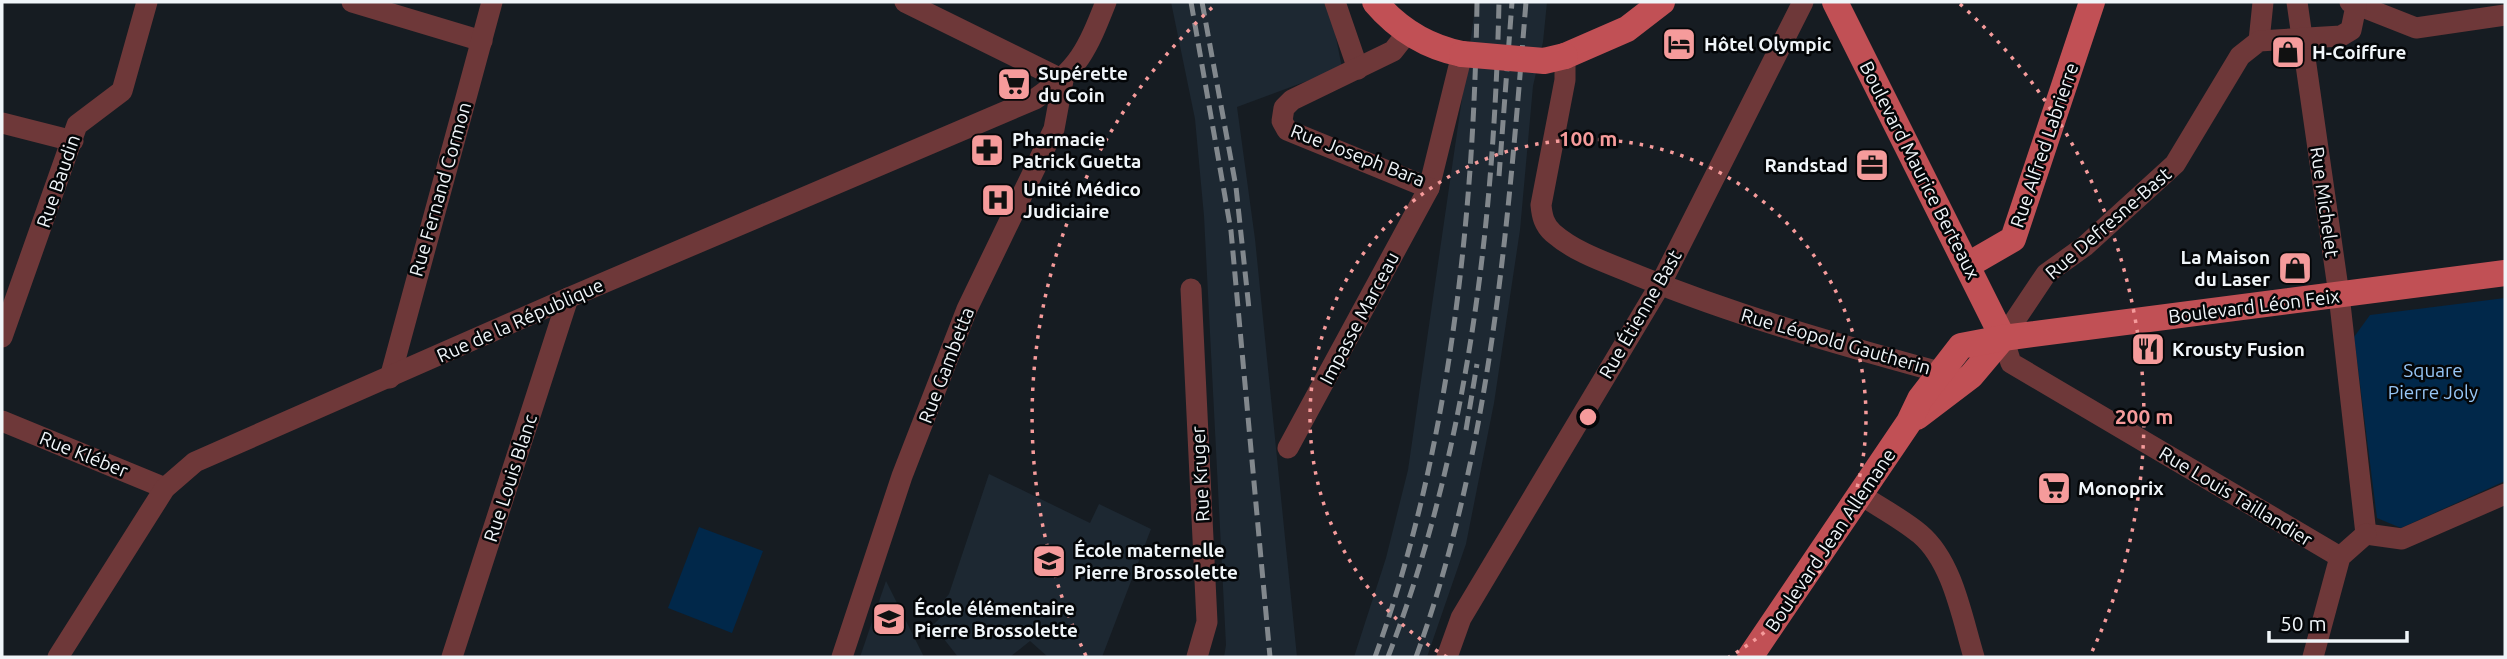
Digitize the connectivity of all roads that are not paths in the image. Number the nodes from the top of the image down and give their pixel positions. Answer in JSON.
{"nodes":[{"id":1,"x":148,"y":2,"type":"edge"},
{"id":2,"x":352,"y":2,"type":"edge"},
{"id":3,"x":492,"y":2,"type":"edge"},
{"id":4,"x":905,"y":2,"type":"edge"},
{"id":5,"x":1106,"y":2,"type":"edge"},
{"id":6,"x":1335,"y":2,"type":"edge"},
{"id":7,"x":1375,"y":2,"type":"edge"},
{"id":8,"x":1662,"y":2,"type":"edge"},
{"id":9,"x":1803,"y":2,"type":"edge"},
{"id":10,"x":1835,"y":2,"type":"edge"},
{"id":11,"x":2092,"y":2,"type":"edge"},
{"id":12,"x":2263,"y":2,"type":"edge"},
{"id":13,"x":2297,"y":2,"type":"edge"},
{"id":14,"x":2353,"y":4,"type":"edge"},
{"id":15,"x":2505,"y":15,"type":"edge"},
{"id":16,"x":1408,"y":32,"type":"junction"},
{"id":17,"x":2302,"y":37,"type":"junction"},
{"id":18,"x":482,"y":41,"type":"junction"},
{"id":19,"x":2259,"y":41,"type":"junction"},
{"id":20,"x":1462,"y":54,"type":"junction"},
{"id":21,"x":1565,"y":56,"type":"junction"},
{"id":22,"x":1358,"y":69,"type":"junction"},
{"id":23,"x":1063,"y":80,"type":"junction"},
{"id":24,"x":2,"y":123,"type":"edge"},
{"id":25,"x":73,"y":141,"type":"junction"},
{"id":26,"x":1429,"y":188,"type":"junction"},
{"id":27,"x":1968,"y":265,"type":"junction"},
{"id":28,"x":2505,"y":273,"type":"edge"},
{"id":29,"x":1660,"y":285,"type":"junction"},
{"id":30,"x":1191,"y":289,"type":"dead end"},
{"id":31,"x":2339,"y":295,"type":"junction"},
{"id":32,"x":568,"y":298,"type":"junction"},
{"id":33,"x":2,"y":337,"type":"edge"},
{"id":34,"x":2003,"y":338,"type":"junction"},
{"id":35,"x":1939,"y":372,"type":"junction"},
{"id":36,"x":390,"y":378,"type":"junction"},
{"id":37,"x":2,"y":421,"type":"edge"},
{"id":38,"x":1909,"y":422,"type":"junction"},
{"id":39,"x":1288,"y":448,"type":"dead end"},
{"id":40,"x":165,"y":488,"type":"junction"},
{"id":41,"x":2505,"y":494,"type":"edge"},
{"id":42,"x":1861,"y":495,"type":"junction"},
{"id":43,"x":2366,"y":534,"type":"junction"},
{"id":44,"x":2340,"y":557,"type":"junction"},
{"id":45,"x":58,"y":657,"type":"edge"},
{"id":46,"x":452,"y":657,"type":"edge"},
{"id":47,"x":842,"y":657,"type":"edge"},
{"id":48,"x":1197,"y":657,"type":"edge"},
{"id":49,"x":1447,"y":657,"type":"edge"},
{"id":50,"x":1750,"y":657,"type":"edge"},
{"id":51,"x":1974,"y":657,"type":"edge"},
{"id":52,"x":2314,"y":657,"type":"edge"}],
"edges":[{"from":1,"to":25,"type":"street","name":"Rue Baudin"},
{"from":2,"to":18,"type":"street"},
{"from":3,"to":18,"type":"street","name":"Rue Fernand Cormon"},
{"from":4,"to":23,"type":"street"},
{"from":5,"to":23,"type":"street"},
{"from":6,"to":22,"type":"street"},
{"from":7,"to":16,"type":"main road"},
{"from":8,"to":21,"type":"main road"},
{"from":9,"to":29,"type":"street","name":"Rue Étienne Bast"},
{"from":10,"to":27,"type":"main road","name":"Boulevard Maurice Berteaux"},
{"from":11,"to":27,"type":"main road","name":"Rue Alfred Labrierre"},
{"from":12,"to":19,"type":"street"},
{"from":13,"to":17,"type":"street","name":"Rue Michelet"},
{"from":14,"to":15,"type":"street"},
{"from":14,"to":17,"type":"street"},
{"from":16,"to":20,"type":"main road"},
{"from":16,"to":22,"type":"street"},
{"from":17,"to":19,"type":"street"},
{"from":17,"to":31,"type":"street","name":"Rue Michelet"},
{"from":18,"to":36,"type":"street","name":"Rue Fernand Cormon"},
{"from":19,"to":34,"type":"street","name":"Rue Defresne-Bast"},
{"from":20,"to":21,"type":"main road","bridge":true},
{"from":20,"to":26,"type":"street","name":"Rue Joseph Bara"},
{"from":21,"to":29,"type":"street","name":"Rue Léopold Gautherin"},
{"from":22,"to":26,"type":"street","name":"Rue Joseph Bara"},
{"from":23,"to":32,"type":"street","name":"Rue de la République"},
{"from":23,"to":47,"type":"street","name":"Rue Gambetta"},
{"from":24,"to":25,"type":"street"},
{"from":25,"to":33,"type":"street","name":"Rue Baudin"},
{"from":26,"to":39,"type":"street","name":"Impasse Marceau"},
{"from":27,"to":34,"type":"main road","name":"Boulevard Maurice Berteaux"},
{"from":28,"to":31,"type":"main road","name":"Boulevard Léon Feix"},
{"from":29,"to":35,"type":"street","name":"Rue Léopold Gautherin"},
{"from":29,"to":49,"type":"street","name":"Rue Étienne Bast"},
{"from":30,"to":48,"type":"street","name":"Rue Kruger"},
{"from":31,"to":34,"type":"main road","name":"Boulevard Léon Feix"},
{"from":31,"to":43,"type":"street","name":"Rue Michelet"},
{"from":32,"to":36,"type":"street","name":"Rue de la République"},
{"from":32,"to":46,"type":"street","name":"Rue Louis Blanc"},
{"from":34,"to":35,"type":"main road","name":"Boulevard Jean Allemane"},
{"from":34,"to":38,"type":"main road","name":"Boulevard Jean Allemane"},
{"from":34,"to":44,"type":"street","name":"Rue Louis Taillandier"},
{"from":35,"to":38,"type":"main road","name":"Boulevard Jean Allemane"},
{"from":36,"to":40,"type":"street","name":"Rue de la République"},
{"from":37,"to":40,"type":"street","name":"Rue Kléber"},
{"from":38,"to":42,"type":"main road","name":"Boulevard Jean Allemane"},
{"from":40,"to":45,"type":"street","name":"Rue de la République"},
{"from":41,"to":43,"type":"street"},
{"from":42,"to":50,"type":"main road","name":"Boulevard Jean Allemane"},
{"from":42,"to":51,"type":"street"},
{"from":43,"to":44,"type":"street"},
{"from":44,"to":52,"type":"street"}]}
